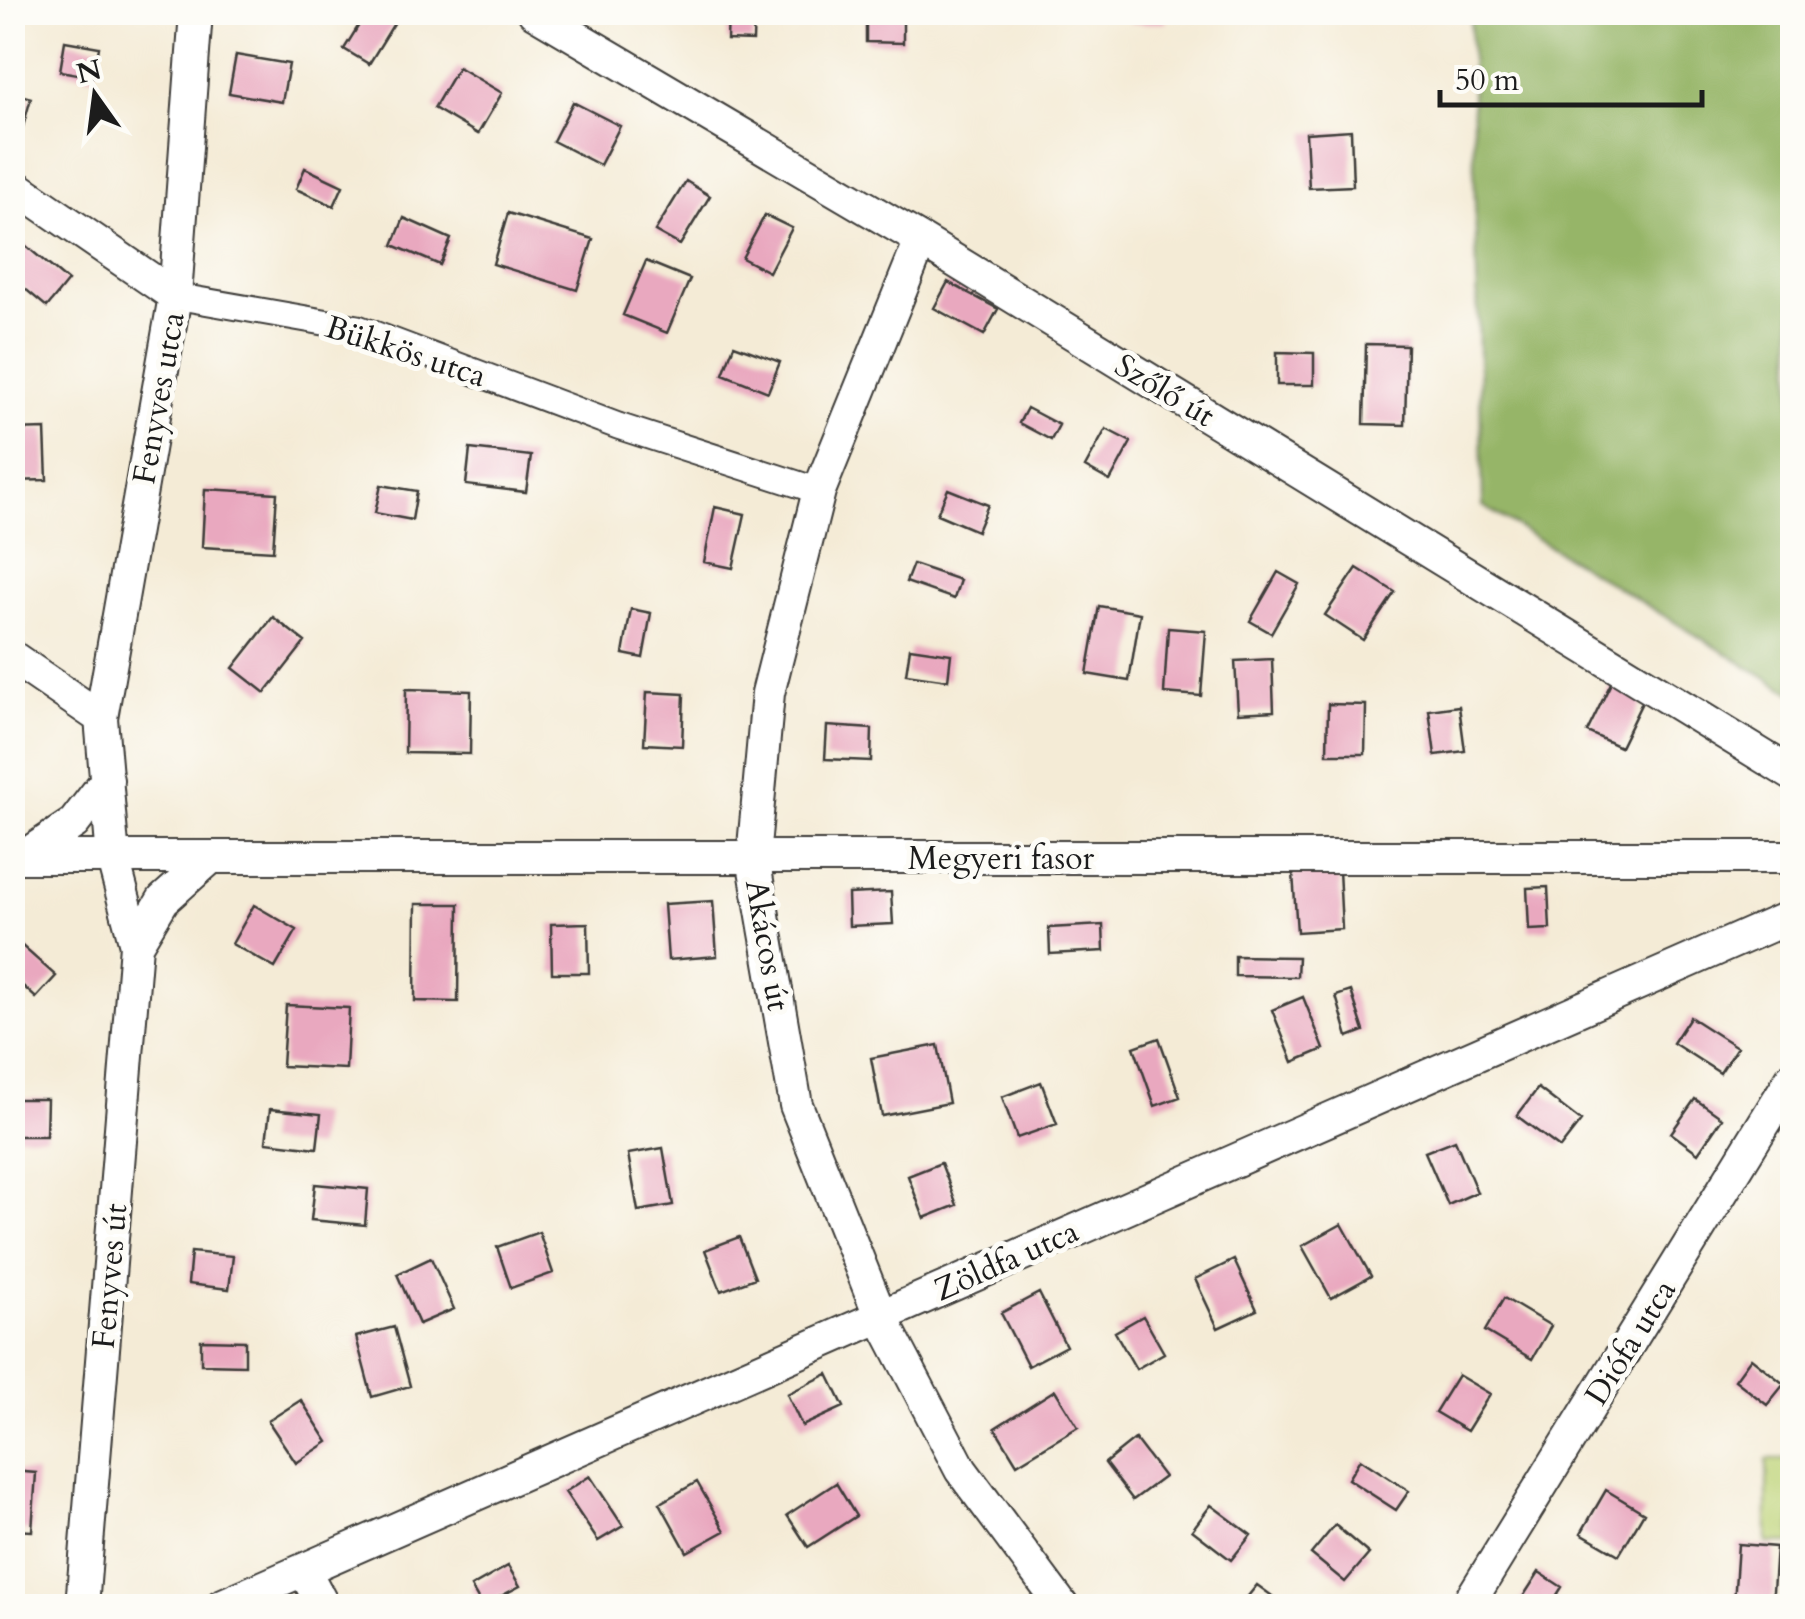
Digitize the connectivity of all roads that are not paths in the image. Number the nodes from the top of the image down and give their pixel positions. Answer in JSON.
{"nodes":[{"id":1,"x":196,"y":12,"type":"edge"},
{"id":2,"x":534,"y":12,"type":"edge"},
{"id":3,"x":12,"y":184,"type":"edge"},
{"id":4,"x":921,"y":240,"type":"junction"},
{"id":5,"x":176,"y":296,"type":"junction"},
{"id":6,"x":819,"y":491,"type":"junction"},
{"id":7,"x":12,"y":657,"type":"edge"},
{"id":8,"x":101,"y":718,"type":"junction"},
{"id":9,"x":1792,"y":774,"type":"edge"},
{"id":10,"x":107,"y":780,"type":"junction"},
{"id":11,"x":18,"y":857,"type":"edge"},
{"id":12,"x":1792,"y":857,"type":"edge"},
{"id":13,"x":113,"y":858,"type":"junction"},
{"id":14,"x":753,"y":858,"type":"junction"},
{"id":15,"x":209,"y":859,"type":"junction"},
{"id":16,"x":1792,"y":916,"type":"edge"},
{"id":17,"x":136,"y":945,"type":"junction"},
{"id":18,"x":1792,"y":1078,"type":"edge"},
{"id":19,"x":880,"y":1315,"type":"junction"},
{"id":20,"x":304,"y":1570,"type":"junction"},
{"id":21,"x":82,"y":1606,"type":"edge"},
{"id":22,"x":221,"y":1606,"type":"edge"},
{"id":23,"x":322,"y":1606,"type":"edge"},
{"id":24,"x":1062,"y":1606,"type":"edge"},
{"id":25,"x":1468,"y":1606,"type":"edge"}],
"edges":[{"from":1,"to":5,"type":"street","name":"Fenyves utca"},
{"from":2,"to":4,"type":"street","name":"Szőlő út"},
{"from":3,"to":5,"type":"street","name":"Bükkös utca"},
{"from":4,"to":6,"type":"street","name":"Akácos út"},
{"from":4,"to":9,"type":"street","name":"Szőlő út"},
{"from":5,"to":6,"type":"street","name":"Bükkös utca"},
{"from":5,"to":8,"type":"street","name":"Fenyves utca"},
{"from":6,"to":14,"type":"street","name":"Akácos út"},
{"from":7,"to":8,"type":"street"},
{"from":8,"to":10,"type":"street","name":"Fenyves utca"},
{"from":10,"to":11,"type":"street"},
{"from":10,"to":13,"type":"street","name":"Fenyves utca"},
{"from":11,"to":13,"type":"street","name":"Megyeri fasor"},
{"from":12,"to":14,"type":"street","name":"Megyeri fasor"},
{"from":13,"to":15,"type":"street","name":"Megyeri fasor"},
{"from":13,"to":17,"type":"street","name":"Fenyves utca"},
{"from":14,"to":15,"type":"street","name":"Megyeri fasor"},
{"from":14,"to":19,"type":"street","name":"Akácos út"},
{"from":15,"to":17,"type":"street"},
{"from":16,"to":19,"type":"street","name":"Zöldfa utca"},
{"from":17,"to":21,"type":"street","name":"Fenyves út"},
{"from":18,"to":25,"type":"street","name":"Diófa utca"},
{"from":19,"to":20,"type":"street","name":"Zöldfa utca"},
{"from":19,"to":24,"type":"street","name":"Akácos út"},
{"from":20,"to":22,"type":"street","name":"Zöldfa utca"},
{"from":20,"to":23,"type":"street"}]}
